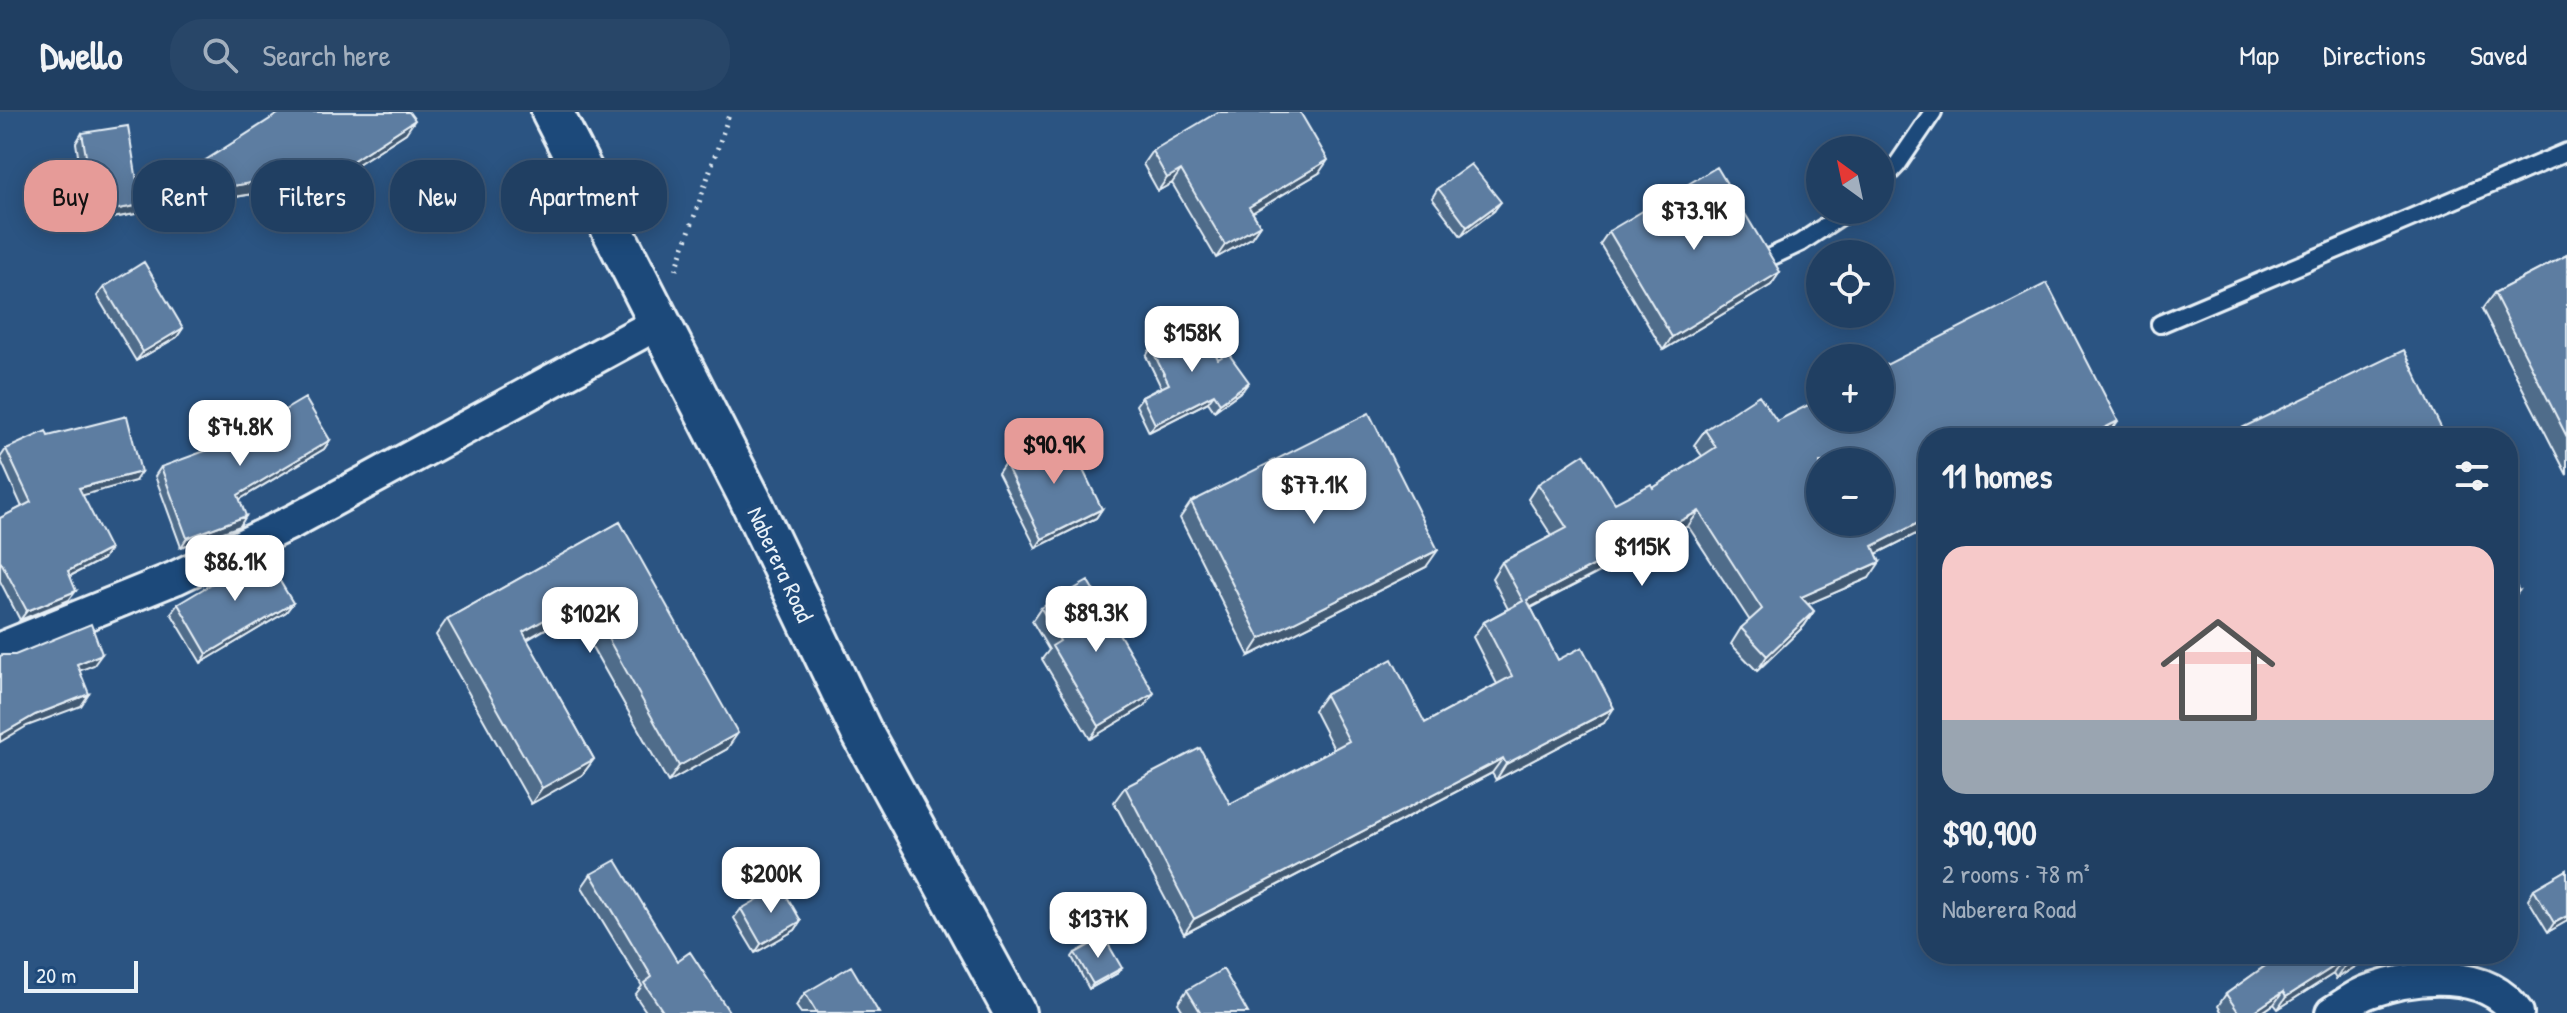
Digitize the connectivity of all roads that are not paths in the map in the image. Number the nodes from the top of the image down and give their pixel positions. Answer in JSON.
{"nodes":[{"id":1,"x":552,"y":112,"type":"edge"},
{"id":2,"x":1933,"y":112,"type":"edge"},
{"id":3,"x":2567,"y":152,"type":"edge"},
{"id":4,"x":1894,"y":168,"type":"edge"},
{"id":5,"x":1829,"y":224,"type":"edge"},
{"id":6,"x":1766,"y":259,"type":"edge"},
{"id":7,"x":660,"y":322,"type":"junction"},
{"id":8,"x":2160,"y":324,"type":"dead end"},
{"id":9,"x":0,"y":649,"type":"edge"},
{"id":10,"x":1015,"y":1013,"type":"edge"},
{"id":11,"x":2332,"y":1013,"type":"edge"},
{"id":12,"x":2517,"y":1013,"type":"edge"}],
"edges":[{"from":1,"to":7,"type":"street","name":"Naberera Road"},
{"from":2,"to":4,"type":"lane"},
{"from":3,"to":8,"type":"lane"},
{"from":5,"to":6,"type":"lane"},
{"from":7,"to":9,"type":"street"},
{"from":7,"to":10,"type":"street","name":"Naberera Road"},
{"from":11,"to":12,"type":"street"}]}
